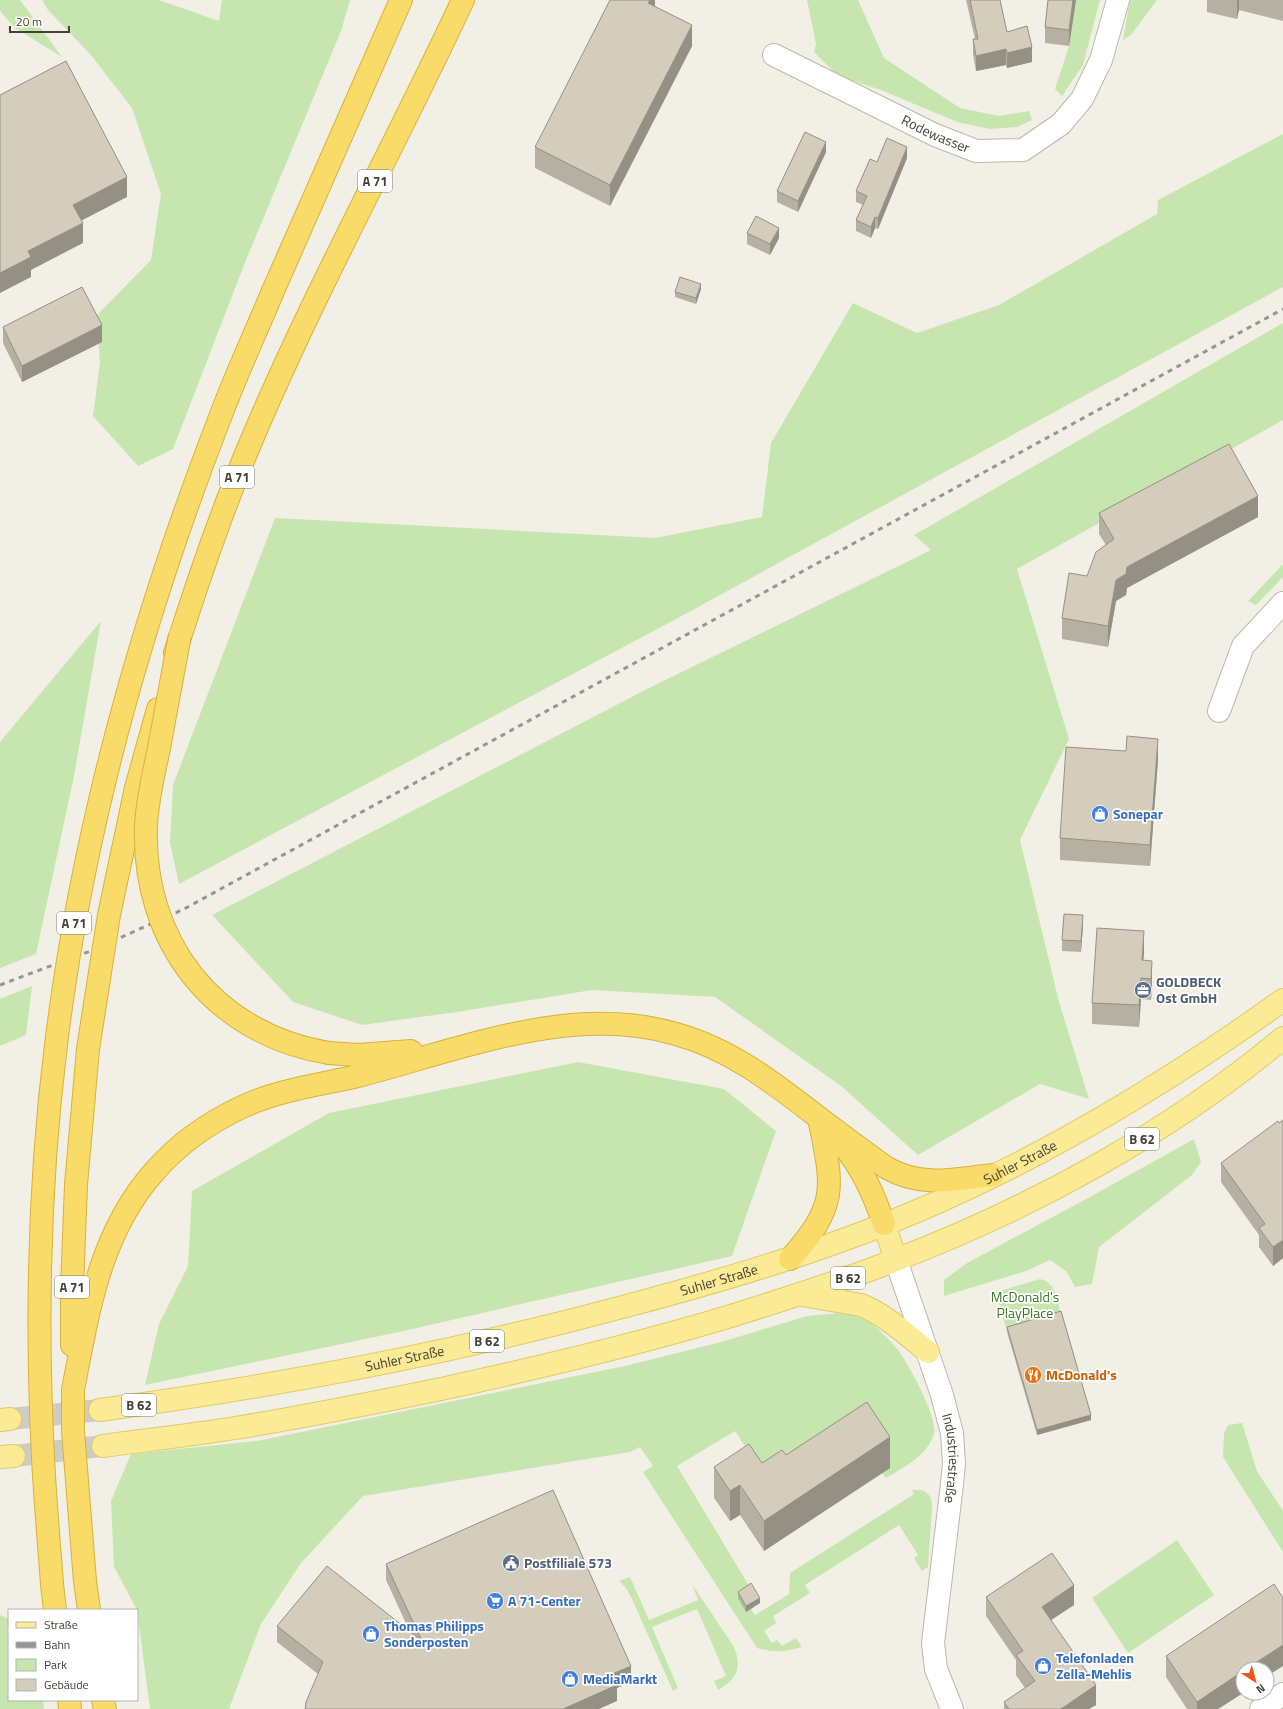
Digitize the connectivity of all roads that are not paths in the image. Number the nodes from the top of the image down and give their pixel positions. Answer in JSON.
{"nodes":[{"id":1,"x":401,"y":0,"type":"edge"},
{"id":2,"x":463,"y":0,"type":"edge"},
{"id":3,"x":1118,"y":0,"type":"edge"},
{"id":4,"x":774,"y":55,"type":"dead end"},
{"id":5,"x":1283,"y":603,"type":"edge"},
{"id":6,"x":180,"y":634,"type":"junction"},
{"id":7,"x":1219,"y":711,"type":"dead end"},
{"id":8,"x":1283,"y":1000,"type":"edge"},
{"id":9,"x":1283,"y":1038,"type":"edge"},
{"id":10,"x":472,"y":1044,"type":"junction"},
{"id":11,"x":819,"y":1118,"type":"junction"},
{"id":12,"x":993,"y":1175,"type":"junction"},
{"id":13,"x":884,"y":1224,"type":"junction"},
{"id":14,"x":790,"y":1259,"type":"junction"},
{"id":15,"x":896,"y":1260,"type":"junction"},
{"id":16,"x":799,"y":1295,"type":"junction"},
{"id":17,"x":928,"y":1352,"type":"junction"},
{"id":18,"x":73,"y":1390,"type":"junction"},
{"id":19,"x":100,"y":1410,"type":"tunnel mouth"},
{"id":20,"x":103,"y":1446,"type":"tunnel mouth"},
{"id":21,"x":55,"y":1609,"type":"edge"},
{"id":22,"x":89,"y":1609,"type":"edge"},
{"id":23,"x":1283,"y":1694,"type":"edge"},
{"id":24,"x":952,"y":1709,"type":"edge"},
{"id":25,"x":1261,"y":1709,"type":"edge"}],
"edges":[{"from":1,"to":21,"type":"highway","number":"A 71","bridge":true},
{"from":2,"to":6,"type":"highway","number":"A 71"},
{"from":3,"to":4,"type":"street","name":"Rodewasser"},
{"from":5,"to":7,"type":"street"},
{"from":6,"to":10,"type":"highway","bridge":true},
{"from":6,"to":18,"type":"highway","number":"A 71","bridge":true},
{"from":8,"to":12,"type":"main road","name":"Suhler Straße","number":"B 62"},
{"from":9,"to":15,"type":"main road","number":"B 62"},
{"from":10,"to":11,"type":"highway"},
{"from":10,"to":18,"type":"highway"},
{"from":11,"to":12,"type":"highway"},
{"from":11,"to":13,"type":"highway"},
{"from":11,"to":14,"type":"highway"},
{"from":12,"to":13,"type":"main road","name":"Suhler Straße","number":"B 62"},
{"from":13,"to":14,"type":"main road","name":"Suhler Straße","number":"B 62"},
{"from":13,"to":15,"type":"main road"},
{"from":14,"to":19,"type":"main road","name":"Suhler Straße","number":"B 62"},
{"from":15,"to":16,"type":"main road","number":"B 62"},
{"from":15,"to":17,"type":"street","name":"Industriestraße"},
{"from":16,"to":17,"type":"main road"},
{"from":16,"to":20,"type":"main road","number":"B 62"},
{"from":17,"to":24,"type":"street","name":"Industriestraße"},
{"from":18,"to":22,"type":"highway","number":"A 71","bridge":true},
{"from":23,"to":25,"type":"street"}]}
